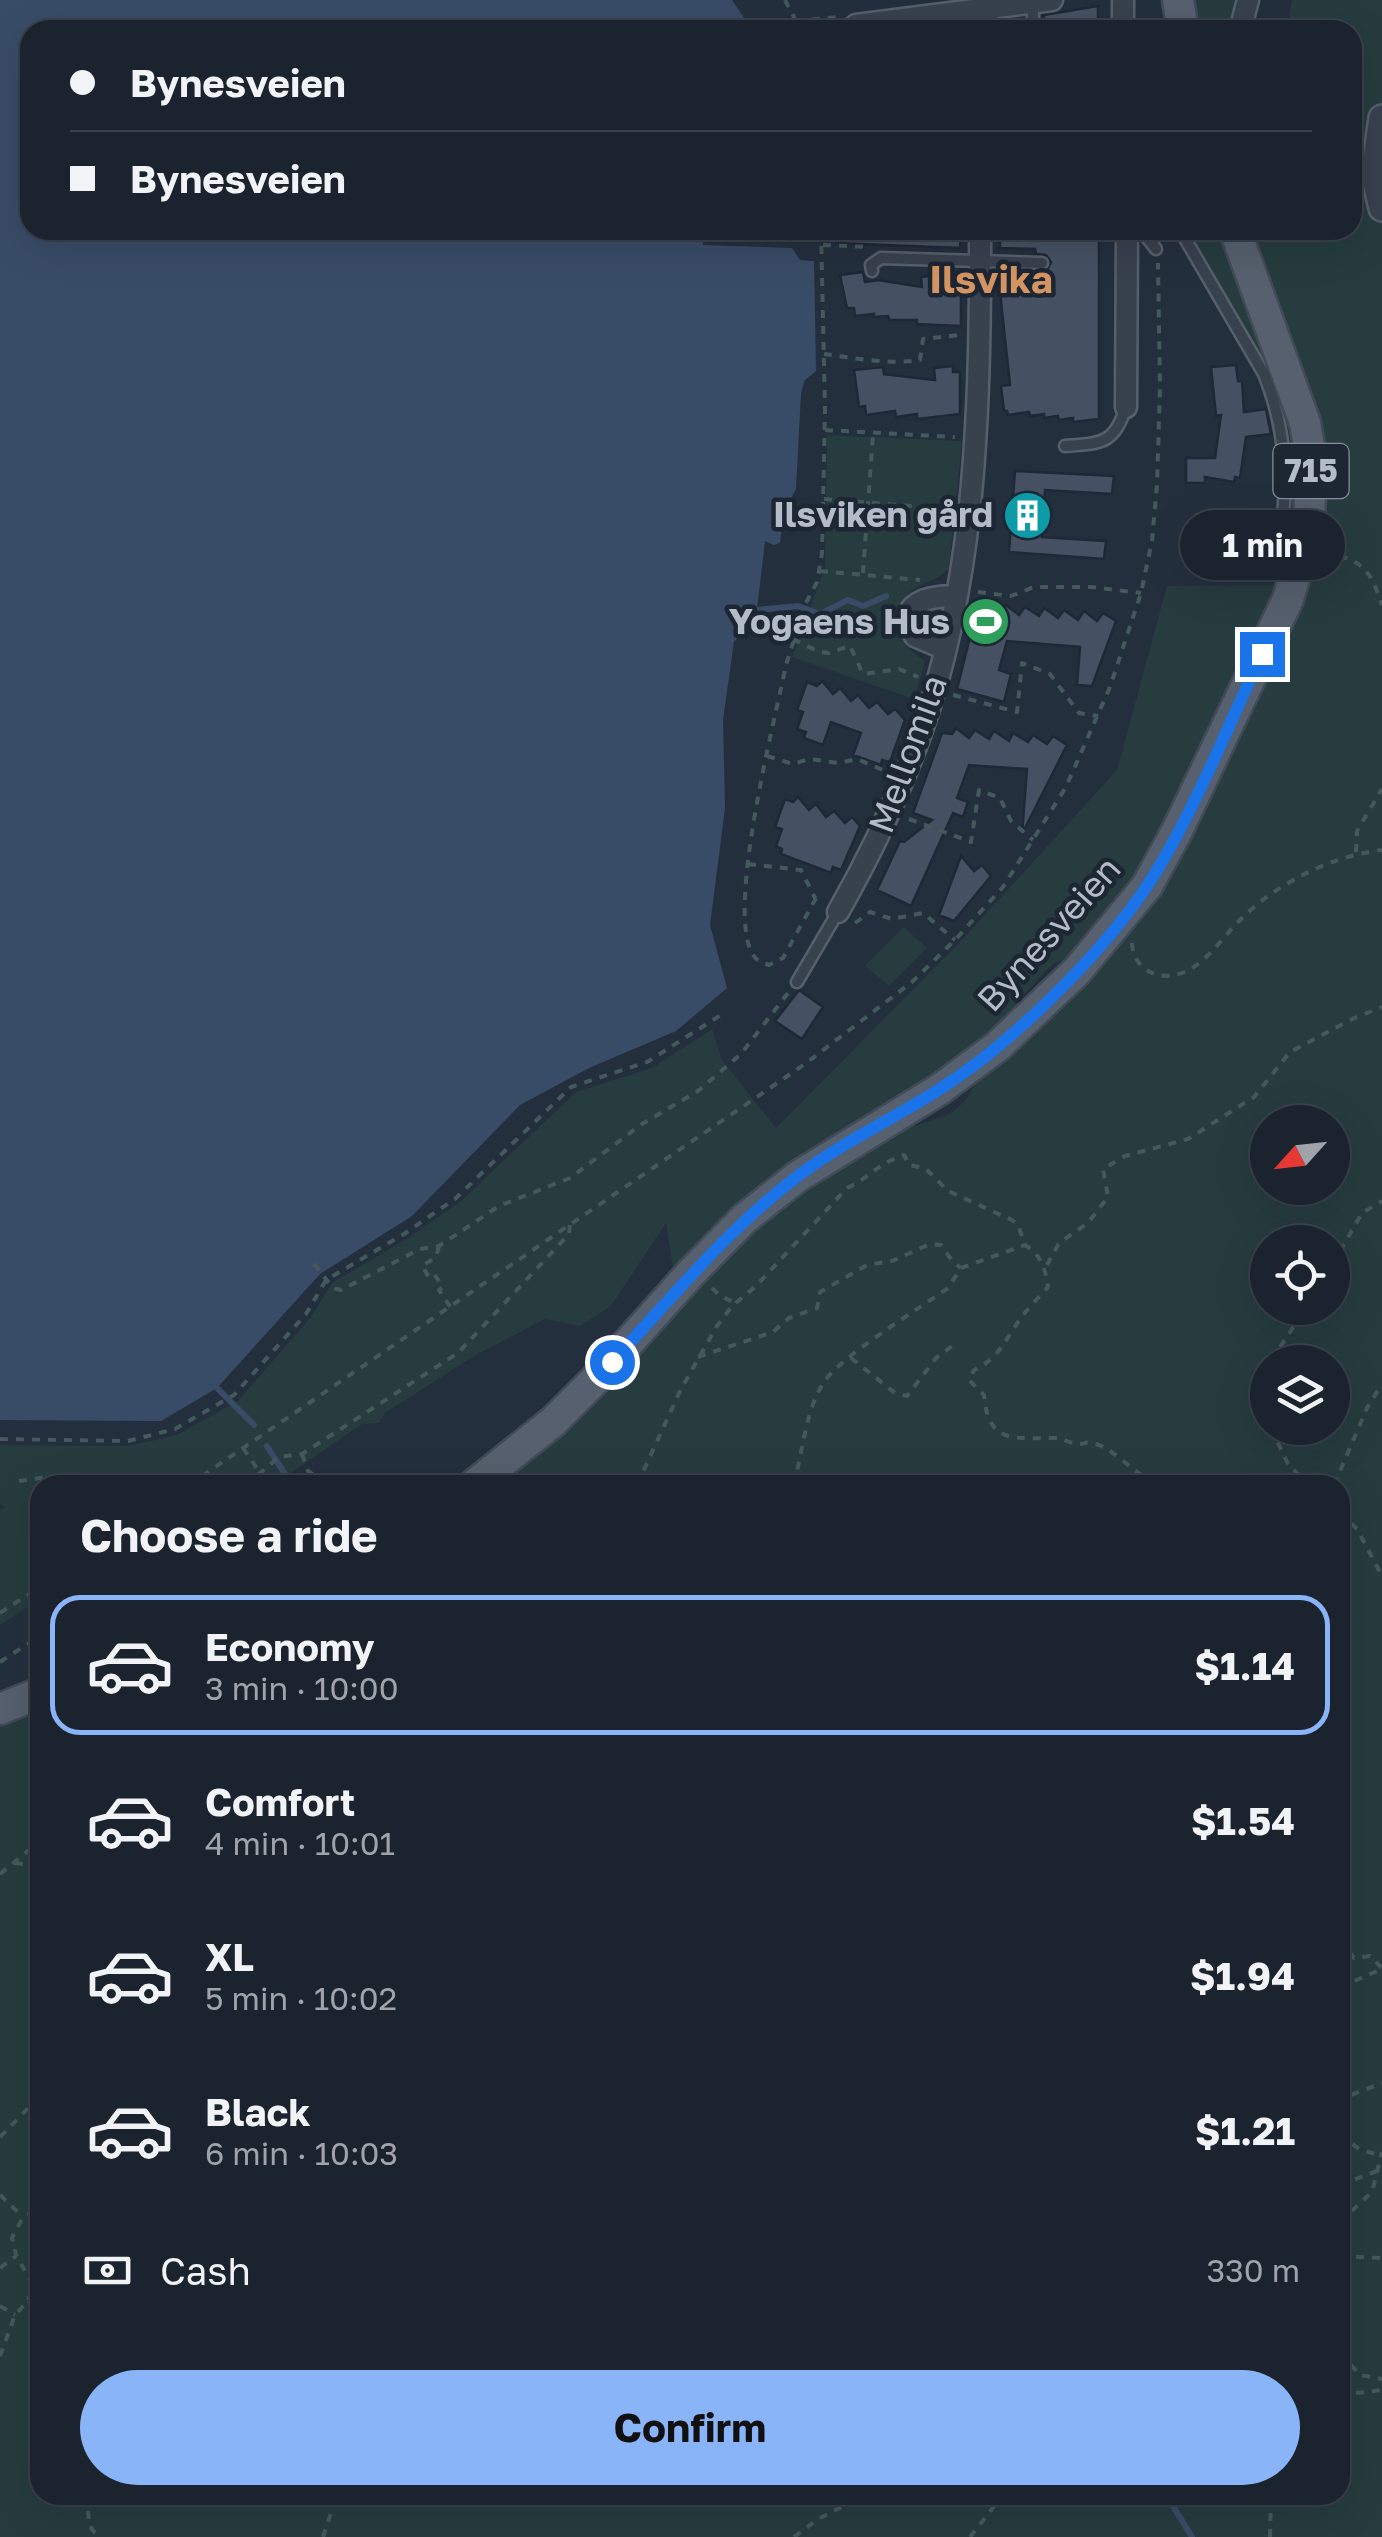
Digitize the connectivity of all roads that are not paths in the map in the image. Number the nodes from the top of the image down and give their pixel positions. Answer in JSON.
{"nodes":[{"id":1,"x":1042,"y":1,"type":"edge"},
{"id":2,"x":992,"y":8,"type":"junction"},
{"id":3,"x":944,"y":14,"type":"edge"},
{"id":4,"x":905,"y":20,"type":"edge"},
{"id":5,"x":993,"y":20,"type":"edge"},
{"id":6,"x":1382,"y":118,"type":"edge"},
{"id":7,"x":1382,"y":208,"type":"edge"},
{"id":8,"x":980,"y":240,"type":"edge"},
{"id":9,"x":1127,"y":240,"type":"edge"},
{"id":10,"x":1148,"y":240,"type":"edge"},
{"id":11,"x":1186,"y":240,"type":"edge"},
{"id":12,"x":1239,"y":240,"type":"edge"},
{"id":13,"x":1156,"y":249,"type":"road end"},
{"id":14,"x":979,"y":262,"type":"junction"},
{"id":15,"x":1042,"y":264,"type":"dead end"},
{"id":16,"x":872,"y":271,"type":"dead end"},
{"id":17,"x":1126,"y":408,"type":"joint"},
{"id":18,"x":1065,"y":446,"type":"dead end"},
{"id":19,"x":1278,"y":548,"type":"dead end"},
{"id":20,"x":956,"y":592,"type":"junction"},
{"id":21,"x":944,"y":649,"type":"junction"},
{"id":22,"x":838,"y":912,"type":"joint"},
{"id":23,"x":797,"y":982,"type":"road end"},
{"id":24,"x":486,"y":1475,"type":"edge"},
{"id":25,"x":30,"y":1697,"type":"edge"},
{"id":26,"x":0,"y":1709,"type":"edge"}],
"edges":[{"from":1,"to":2,"type":"street"},
{"from":2,"to":3,"type":"street"},
{"from":2,"to":5,"type":"lane"},
{"from":3,"to":4,"type":"street"},
{"from":6,"to":7,"type":"street"},
{"from":8,"to":14,"type":"street","name":"Mellomila"},
{"from":9,"to":17,"type":"street"},
{"from":10,"to":13,"type":"lane"},
{"from":11,"to":19,"type":"lane"},
{"from":12,"to":24,"type":"main road","name":"Bynesveien","number":"715"},
{"from":14,"to":15,"type":"lane"},
{"from":14,"to":16,"type":"lane"},
{"from":14,"to":20,"type":"street","name":"Mellomila"},
{"from":17,"to":18,"type":"lane"},
{"from":20,"to":21,"type":"street","name":"Mellomila"},
{"from":20,"to":21,"type":"street"},
{"from":21,"to":22,"type":"street","name":"Mellomila"},
{"from":22,"to":23,"type":"lane"},
{"from":25,"to":26,"type":"main road"}]}
